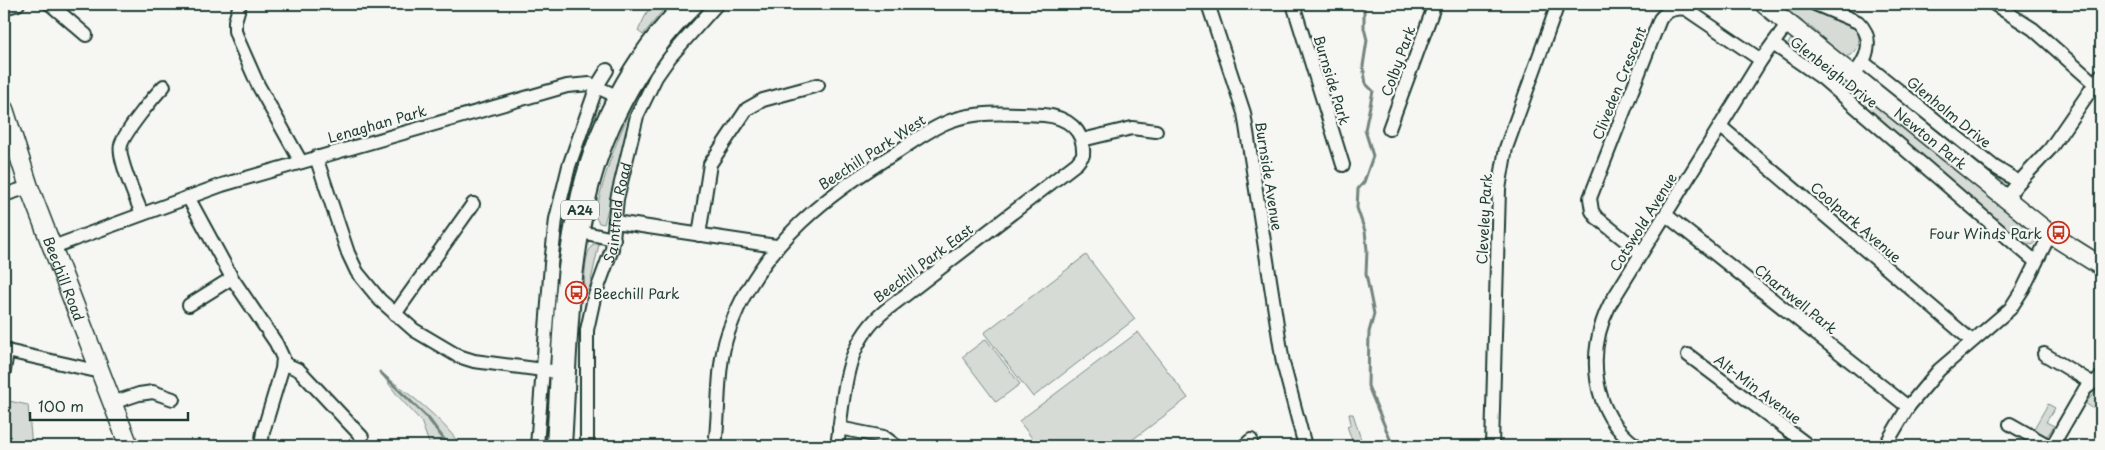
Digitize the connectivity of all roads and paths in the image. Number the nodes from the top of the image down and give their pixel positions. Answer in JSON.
{"nodes":[{"id":1,"x":18,"y":4,"type":"edge"},
{"id":2,"x":50,"y":4,"type":"edge"},
{"id":3,"x":240,"y":4,"type":"edge"},
{"id":4,"x":690,"y":4,"type":"edge"},
{"id":5,"x":717,"y":4,"type":"edge"},
{"id":6,"x":1208,"y":4,"type":"edge"},
{"id":7,"x":1293,"y":4,"type":"edge"},
{"id":8,"x":1435,"y":4,"type":"edge"},
{"id":9,"x":1558,"y":4,"type":"edge"},
{"id":10,"x":1764,"y":4,"type":"edge"},
{"id":11,"x":1815,"y":4,"type":"edge"},
{"id":12,"x":1994,"y":4,"type":"edge"},
{"id":13,"x":4,"y":8,"type":"edge"},
{"id":14,"x":2012,"y":8,"type":"edge"},
{"id":15,"x":1788,"y":23,"type":"junction"},
{"id":16,"x":86,"y":34,"type":"dead end"},
{"id":17,"x":1773,"y":44,"type":"junction"},
{"id":18,"x":1761,"y":60,"type":"junction"},
{"id":19,"x":1858,"y":69,"type":"junction"},
{"id":20,"x":607,"y":70,"type":"dead end"},
{"id":21,"x":2098,"y":79,"type":"edge"},
{"id":22,"x":818,"y":85,"type":"dead end"},
{"id":23,"x":164,"y":86,"type":"dead end"},
{"id":24,"x":597,"y":86,"type":"junction"},
{"id":25,"x":621,"y":98,"type":"junction"},
{"id":26,"x":4,"y":109,"type":"edge"},
{"id":27,"x":1720,"y":126,"type":"junction"},
{"id":28,"x":1389,"y":129,"type":"dead end"},
{"id":29,"x":1156,"y":131,"type":"dead end"},
{"id":30,"x":1082,"y":140,"type":"junction"},
{"id":31,"x":316,"y":157,"type":"junction"},
{"id":32,"x":300,"y":162,"type":"junction"},
{"id":33,"x":1343,"y":165,"type":"dead end"},
{"id":34,"x":2019,"y":182,"type":"junction"},
{"id":35,"x":29,"y":187,"type":"junction"},
{"id":36,"x":4,"y":195,"type":"edge"},
{"id":37,"x":188,"y":197,"type":"junction"},
{"id":38,"x":2006,"y":198,"type":"junction"},
{"id":39,"x":473,"y":204,"type":"dead end"},
{"id":40,"x":142,"y":214,"type":"junction"},
{"id":41,"x":1666,"y":215,"type":"junction"},
{"id":42,"x":615,"y":222,"type":"junction"},
{"id":43,"x":576,"y":231,"type":"junction"},
{"id":44,"x":2050,"y":234,"type":"junction"},
{"id":45,"x":699,"y":235,"type":"junction"},
{"id":46,"x":614,"y":239,"type":"junction"},
{"id":47,"x":776,"y":246,"type":"junction"},
{"id":48,"x":53,"y":247,"type":"junction"},
{"id":49,"x":1641,"y":253,"type":"junction"},
{"id":50,"x":2036,"y":262,"type":"junction"},
{"id":51,"x":2101,"y":266,"type":"edge"},
{"id":52,"x":232,"y":278,"type":"junction"},
{"id":53,"x":189,"y":305,"type":"dead end"},
{"id":54,"x":395,"y":314,"type":"junction"},
{"id":55,"x":1972,"y":341,"type":"junction"},
{"id":56,"x":2044,"y":354,"type":"dead end"},
{"id":57,"x":1688,"y":355,"type":"dead end"},
{"id":58,"x":283,"y":363,"type":"junction"},
{"id":59,"x":4,"y":371,"type":"edge"},
{"id":60,"x":553,"y":371,"type":"junction"},
{"id":61,"x":100,"y":372,"type":"junction"},
{"id":62,"x":2099,"y":379,"type":"edge"},
{"id":63,"x":173,"y":399,"type":"dead end"},
{"id":64,"x":112,"y":403,"type":"junction"},
{"id":65,"x":1908,"y":407,"type":"junction"},
{"id":66,"x":2010,"y":424,"type":"dead end"},
{"id":67,"x":839,"y":428,"type":"junction"},
{"id":68,"x":362,"y":437,"type":"dead end"},
{"id":69,"x":129,"y":446,"type":"edge"},
{"id":70,"x":261,"y":446,"type":"edge"},
{"id":71,"x":538,"y":446,"type":"edge"},
{"id":72,"x":559,"y":446,"type":"edge"},
{"id":73,"x":587,"y":446,"type":"edge"},
{"id":74,"x":716,"y":446,"type":"edge"},
{"id":75,"x":837,"y":446,"type":"edge"},
{"id":76,"x":896,"y":446,"type":"edge"},
{"id":77,"x":1305,"y":446,"type":"edge"},
{"id":78,"x":1492,"y":446,"type":"edge"},
{"id":79,"x":1637,"y":446,"type":"edge"},
{"id":80,"x":1809,"y":446,"type":"edge"},
{"id":81,"x":1885,"y":446,"type":"edge"},
{"id":82,"x":2050,"y":446,"type":"edge"}],
"edges":[{"from":1,"to":13,"type":"street"},
{"from":2,"to":16,"type":"street"},
{"from":3,"to":32,"type":"street"},
{"from":4,"to":25,"type":"highway","number":"A24"},
{"from":5,"to":42,"type":"street","name":"Saintfield Road"},
{"from":6,"to":77,"type":"street","name":"Burnside Avenue"},
{"from":7,"to":33,"type":"street","name":"Burnside Park"},
{"from":8,"to":28,"type":"street","name":"Colby Park"},
{"from":9,"to":78,"type":"street","name":"Cleveley Park"},
{"from":10,"to":15,"type":"street","name":"Newton Park"},
{"from":11,"to":19,"type":"street"},
{"from":12,"to":14,"type":"street"},
{"from":14,"to":21,"type":"street"},
{"from":15,"to":17,"type":"street","name":"Cotswold Avenue"},
{"from":15,"to":19,"type":"street","name":"Newton Park"},
{"from":17,"to":18,"type":"street","name":"Cotswold Avenue"},
{"from":17,"to":50,"type":"street","name":"Glenbeigh Drive"},
{"from":18,"to":27,"type":"street","name":"Cotswold Avenue"},
{"from":18,"to":49,"type":"street","name":"Cliveden Crescent"},
{"from":19,"to":34,"type":"street","name":"Glenholm Drive"},
{"from":19,"to":38,"type":"street","name":"Newton Park"},
{"from":20,"to":24,"type":"street"},
{"from":21,"to":34,"type":"street"},
{"from":22,"to":45,"type":"street"},
{"from":23,"to":40,"type":"street"},
{"from":24,"to":25,"type":"street","name":"Lenaghan Park"},
{"from":24,"to":31,"type":"street","name":"Lenaghan Park"},
{"from":24,"to":60,"type":"street"},
{"from":25,"to":43,"type":"highway","number":"A24"},
{"from":26,"to":35,"type":"street","name":"Beechill Road"},
{"from":27,"to":41,"type":"street","name":"Cotswold Avenue"},
{"from":27,"to":55,"type":"street","name":"Coolpark Avenue"},
{"from":29,"to":30,"type":"street"},
{"from":30,"to":47,"type":"street","name":"Beechill Park West"},
{"from":30,"to":67,"type":"street","name":"Beechill Park East"},
{"from":31,"to":32,"type":"street","name":"Lenaghan Park"},
{"from":31,"to":54,"type":"street"},
{"from":32,"to":37,"type":"street","name":"Lenaghan Park"},
{"from":34,"to":38,"type":"street"},
{"from":35,"to":36,"type":"street"},
{"from":35,"to":48,"type":"street","name":"Beechill Road"},
{"from":37,"to":40,"type":"street","name":"Lenaghan Park"},
{"from":37,"to":52,"type":"street"},
{"from":38,"to":44,"type":"street","name":"Newton Park"},
{"from":39,"to":54,"type":"street"},
{"from":40,"to":48,"type":"street","name":"Lenaghan Park"},
{"from":41,"to":49,"type":"street","name":"Cotswold Avenue"},
{"from":41,"to":65,"type":"street","name":"Chartwell Park"},
{"from":42,"to":45,"type":"street"},
{"from":42,"to":46,"type":"street","name":"Saintfield Road"},
{"from":43,"to":46,"type":"street"},
{"from":43,"to":60,"type":"highway","number":"A24"},
{"from":44,"to":50,"type":"street"},
{"from":44,"to":51,"type":"street","name":"Newton Park"},
{"from":45,"to":47,"type":"street"},
{"from":46,"to":73,"type":"street","name":"Saintfield Road"},
{"from":47,"to":74,"type":"street","name":"Beechill Park West"},
{"from":48,"to":61,"type":"street","name":"Beechill Road"},
{"from":49,"to":79,"type":"street","name":"Cotswold Avenue"},
{"from":50,"to":55,"type":"street"},
{"from":52,"to":53,"type":"street"},
{"from":52,"to":58,"type":"street"},
{"from":54,"to":60,"type":"street"},
{"from":55,"to":65,"type":"street"},
{"from":56,"to":62,"type":"street"},
{"from":57,"to":80,"type":"street","name":"Alt-Min Avenue"},
{"from":58,"to":68,"type":"street"},
{"from":58,"to":70,"type":"street"},
{"from":59,"to":61,"type":"street"},
{"from":60,"to":71,"type":"street"},
{"from":60,"to":72,"type":"highway","number":"A24"},
{"from":61,"to":64,"type":"street","name":"Beechill Road"},
{"from":62,"to":82,"type":"street"},
{"from":63,"to":64,"type":"street"},
{"from":64,"to":69,"type":"street","name":"Beechill Road"},
{"from":65,"to":81,"type":"street"},
{"from":66,"to":82,"type":"street"},
{"from":67,"to":75,"type":"street","name":"Beechill Park East"},
{"from":67,"to":76,"type":"street"}]}
